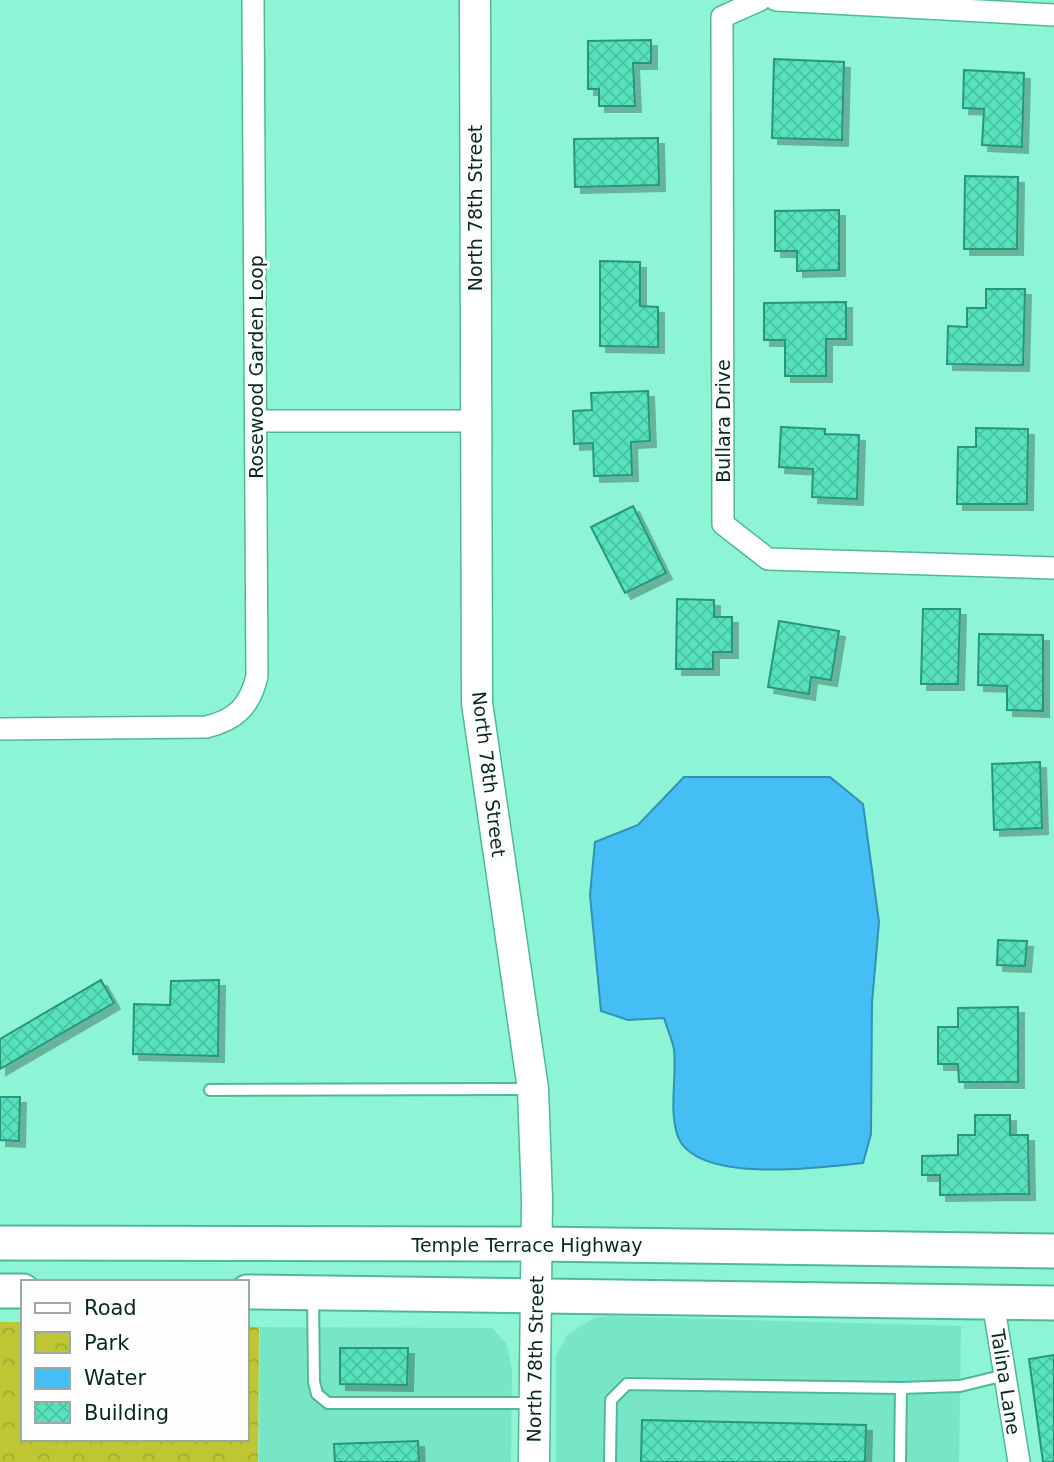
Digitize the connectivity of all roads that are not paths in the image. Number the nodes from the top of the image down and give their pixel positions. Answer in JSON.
{"nodes":[{"id":1,"x":253,"y":0,"type":"edge"},
{"id":2,"x":475,"y":0,"type":"edge"},
{"id":3,"x":760,"y":0,"type":"edge"},
{"id":4,"x":776,"y":0,"type":"edge"},
{"id":5,"x":1054,"y":15,"type":"edge"},
{"id":6,"x":256,"y":421,"type":"junction"},
{"id":7,"x":476,"y":421,"type":"junction"},
{"id":8,"x":1054,"y":568,"type":"edge"},
{"id":9,"x":0,"y":729,"type":"edge"},
{"id":10,"x":533,"y":1089,"type":"junction"},
{"id":11,"x":210,"y":1090,"type":"dead end"},
{"id":12,"x":0,"y":1243,"type":"edge"},
{"id":13,"x":536,"y":1244,"type":"junction"},
{"id":14,"x":1054,"y":1251,"type":"edge"},
{"id":15,"x":0,"y":1291,"type":"edge"},
{"id":16,"x":21,"y":1291,"type":"edge"},
{"id":17,"x":248,"y":1292,"type":"edge"},
{"id":18,"x":313,"y":1293,"type":"junction"},
{"id":19,"x":536,"y":1294,"type":"junction"},
{"id":20,"x":993,"y":1302,"type":"junction"},
{"id":21,"x":1054,"y":1303,"type":"edge"},
{"id":22,"x":1005,"y":1375,"type":"junction"},
{"id":23,"x":901,"y":1388,"type":"junction"},
{"id":24,"x":534,"y":1403,"type":"junction"},
{"id":25,"x":534,"y":1462,"type":"edge"},
{"id":26,"x":610,"y":1462,"type":"edge"},
{"id":27,"x":900,"y":1462,"type":"edge"},
{"id":28,"x":1019,"y":1462,"type":"edge"}],
"edges":[{"from":1,"to":6,"type":"street","name":"Rosewood Garden Loop"},
{"from":2,"to":7,"type":"street","name":"North 78th Street"},
{"from":3,"to":8,"type":"street","name":"Bullara Drive"},
{"from":4,"to":5,"type":"street"},
{"from":6,"to":7,"type":"street"},
{"from":6,"to":9,"type":"street","name":"Rosewood Garden Loop"},
{"from":7,"to":10,"type":"street","name":"North 78th Street"},
{"from":10,"to":11,"type":"lane"},
{"from":10,"to":13,"type":"street","name":"North 78th Street"},
{"from":12,"to":13,"type":"main road","name":"Temple Terrace Highway"},
{"from":13,"to":14,"type":"main road","name":"Temple Terrace Highway"},
{"from":13,"to":19,"type":"street","name":"North 78th Street"},
{"from":15,"to":16,"type":"main road"},
{"from":17,"to":18,"type":"main road"},
{"from":18,"to":19,"type":"main road"},
{"from":18,"to":24,"type":"lane"},
{"from":19,"to":20,"type":"main road"},
{"from":19,"to":24,"type":"street","name":"North 78th Street"},
{"from":20,"to":21,"type":"main road"},
{"from":20,"to":22,"type":"street","name":"Talina Lane"},
{"from":22,"to":23,"type":"lane"},
{"from":22,"to":28,"type":"street","name":"Talina Lane"},
{"from":23,"to":26,"type":"lane"},
{"from":23,"to":27,"type":"lane"},
{"from":24,"to":25,"type":"street","name":"North 78th Street"}]}
